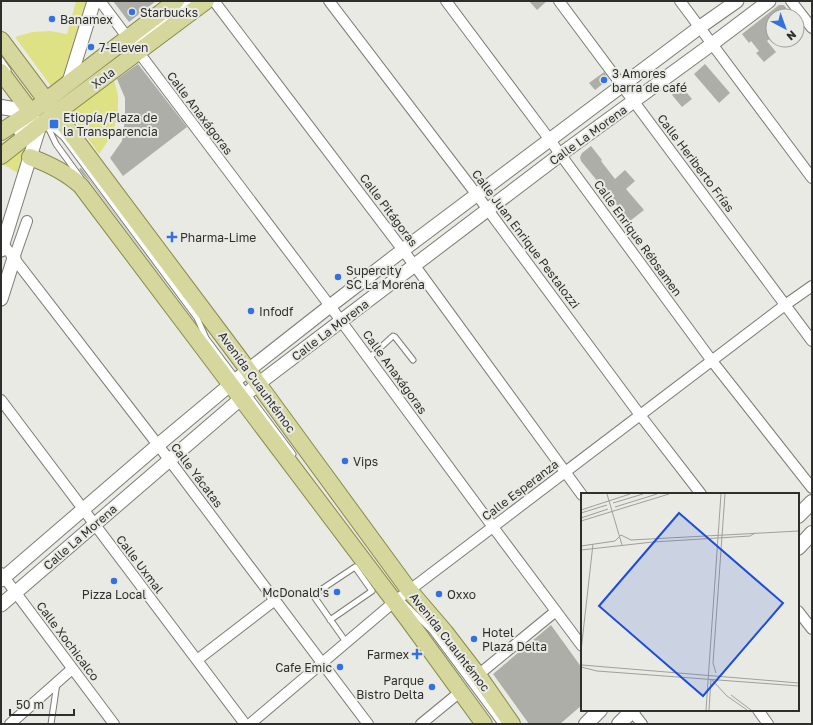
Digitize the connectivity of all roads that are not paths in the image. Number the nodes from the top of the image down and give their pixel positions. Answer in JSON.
{"nodes":[{"id":1,"x":94,"y":1,"type":"edge"},
{"id":2,"x":100,"y":1,"type":"edge"},
{"id":3,"x":176,"y":1,"type":"edge"},
{"id":4,"x":190,"y":1,"type":"edge"},
{"id":5,"x":206,"y":1,"type":"edge"},
{"id":6,"x":214,"y":1,"type":"edge"},
{"id":7,"x":329,"y":1,"type":"edge"},
{"id":8,"x":446,"y":1,"type":"edge"},
{"id":9,"x":559,"y":1,"type":"edge"},
{"id":10,"x":680,"y":1,"type":"edge"},
{"id":11,"x":737,"y":1,"type":"edge"},
{"id":12,"x":769,"y":1,"type":"edge"},
{"id":13,"x":791,"y":1,"type":"edge"},
{"id":14,"x":700,"y":27,"type":"junction"},
{"id":15,"x":812,"y":28,"type":"edge"},
{"id":16,"x":1,"y":40,"type":"edge"},
{"id":17,"x":712,"y":44,"type":"junction"},
{"id":18,"x":131,"y":46,"type":"junction"},
{"id":19,"x":1,"y":60,"type":"edge"},
{"id":20,"x":5,"y":72,"type":"edge"},
{"id":21,"x":70,"y":82,"type":"junction"},
{"id":22,"x":623,"y":86,"type":"junction"},
{"id":23,"x":634,"y":101,"type":"junction"},
{"id":24,"x":1,"y":107,"type":"edge"},
{"id":25,"x":43,"y":110,"type":"junction"},
{"id":26,"x":9,"y":134,"type":"edge"},
{"id":27,"x":550,"y":140,"type":"junction"},
{"id":28,"x":561,"y":154,"type":"junction"},
{"id":29,"x":1,"y":156,"type":"edge"},
{"id":30,"x":30,"y":157,"type":"junction"},
{"id":31,"x":812,"y":178,"type":"edge"},
{"id":32,"x":477,"y":195,"type":"junction"},
{"id":33,"x":488,"y":210,"type":"junction"},
{"id":34,"x":26,"y":220,"type":"dead end"},
{"id":35,"x":2,"y":247,"type":"edge"},
{"id":36,"x":403,"y":250,"type":"junction"},
{"id":37,"x":14,"y":258,"type":"junction"},
{"id":38,"x":415,"y":266,"type":"junction"},
{"id":39,"x":812,"y":286,"type":"edge"},
{"id":40,"x":1,"y":299,"type":"edge"},
{"id":41,"x":785,"y":305,"type":"junction"},
{"id":42,"x":330,"y":306,"type":"junction"},
{"id":43,"x":341,"y":320,"type":"junction"},
{"id":44,"x":206,"y":338,"type":"junction"},
{"id":45,"x":812,"y":341,"type":"edge"},
{"id":46,"x":369,"y":358,"type":"junction"},
{"id":47,"x":413,"y":360,"type":"dead end"},
{"id":48,"x":712,"y":360,"type":"junction"},
{"id":49,"x":239,"y":378,"type":"junction"},
{"id":50,"x":249,"y":392,"type":"junction"},
{"id":51,"x":1,"y":400,"type":"edge"},
{"id":52,"x":640,"y":415,"type":"junction"},
{"id":53,"x":158,"y":445,"type":"junction"},
{"id":54,"x":170,"y":460,"type":"junction"},
{"id":55,"x":298,"y":460,"type":"dead end"},
{"id":56,"x":564,"y":472,"type":"junction"},
{"id":57,"x":812,"y":488,"type":"edge"},
{"id":58,"x":700,"y":493,"type":"edge"},
{"id":59,"x":581,"y":494,"type":"edge"},
{"id":60,"x":812,"y":502,"type":"edge"},
{"id":61,"x":83,"y":509,"type":"junction"},
{"id":62,"x":799,"y":515,"type":"edge"},
{"id":63,"x":95,"y":524,"type":"junction"},
{"id":64,"x":493,"y":527,"type":"junction"},
{"id":65,"x":812,"y":533,"type":"edge"},
{"id":66,"x":799,"y":547,"type":"edge"},
{"id":67,"x":2,"y":577,"type":"edge"},
{"id":68,"x":16,"y":593,"type":"junction"},
{"id":69,"x":400,"y":595,"type":"junction"},
{"id":70,"x":275,"y":600,"type":"junction"},
{"id":71,"x":1,"y":605,"type":"edge"},
{"id":72,"x":556,"y":611,"type":"junction"},
{"id":73,"x":799,"y":612,"type":"edge"},
{"id":74,"x":330,"y":620,"type":"junction"},
{"id":75,"x":812,"y":629,"type":"edge"},
{"id":76,"x":346,"y":642,"type":"junction"},
{"id":77,"x":581,"y":645,"type":"edge"},
{"id":78,"x":197,"y":660,"type":"junction"},
{"id":79,"x":322,"y":663,"type":"junction"},
{"id":80,"x":72,"y":669,"type":"junction"},
{"id":81,"x":478,"y":675,"type":"junction"},
{"id":82,"x":57,"y":682,"type":"junction"},
{"id":83,"x":460,"y":692,"type":"junction"},
{"id":84,"x":599,"y":711,"type":"edge"},
{"id":85,"x":631,"y":711,"type":"edge"},
{"id":86,"x":633,"y":711,"type":"edge"},
{"id":87,"x":759,"y":711,"type":"edge"},
{"id":88,"x":10,"y":724,"type":"edge"},
{"id":89,"x":51,"y":724,"type":"edge"},
{"id":90,"x":114,"y":724,"type":"edge"},
{"id":91,"x":245,"y":724,"type":"edge"},
{"id":92,"x":250,"y":724,"type":"edge"},
{"id":93,"x":368,"y":724,"type":"edge"},
{"id":94,"x":421,"y":724,"type":"edge"},
{"id":95,"x":484,"y":724,"type":"edge"},
{"id":96,"x":489,"y":724,"type":"edge"},
{"id":97,"x":501,"y":724,"type":"edge"},
{"id":98,"x":512,"y":724,"type":"edge"},
{"id":99,"x":586,"y":724,"type":"edge"},
{"id":100,"x":619,"y":724,"type":"edge"},
{"id":101,"x":642,"y":724,"type":"edge"},
{"id":102,"x":768,"y":724,"type":"edge"}],
"edges":[{"from":1,"to":21,"type":"street"},
{"from":2,"to":18,"type":"street","name":"Calle Anaxágoras"},
{"from":3,"to":18,"type":"main road","name":"Xola"},
{"from":4,"to":18,"type":"lane"},
{"from":5,"to":18,"type":"main road","name":"Xola"},
{"from":6,"to":36,"type":"street","name":"Calle Pitágoras"},
{"from":7,"to":32,"type":"street","name":"Calle Juan Enrique Pestalozzi"},
{"from":8,"to":27,"type":"street","name":"Calle Enrique Rébsamen"},
{"from":9,"to":22,"type":"street","name":"Calle Heriberto Frías"},
{"from":10,"to":14,"type":"street"},
{"from":11,"to":14,"type":"street","name":"Calle La Morena"},
{"from":12,"to":17,"type":"street","name":"Calle La Morena"},
{"from":13,"to":15,"type":"street"},
{"from":14,"to":17,"type":"street"},
{"from":14,"to":22,"type":"street","name":"Calle La Morena"},
{"from":16,"to":25,"type":"main road","name":"Avenida Cuauhtémoc"},
{"from":17,"to":23,"type":"street","name":"Calle La Morena"},
{"from":17,"to":31,"type":"street"},
{"from":18,"to":21,"type":"main road","name":"Xola"},
{"from":18,"to":25,"type":"main road","name":"Xola"},
{"from":18,"to":42,"type":"street","name":"Calle Anaxágoras"},
{"from":19,"to":20,"type":"lane"},
{"from":20,"to":25,"type":"main road","name":"Avenida Cuauhtémoc"},
{"from":21,"to":25,"type":"main road","name":"Xola"},
{"from":22,"to":23,"type":"street","name":"Calle Heriberto Frías"},
{"from":22,"to":27,"type":"street","name":"Calle La Morena"},
{"from":23,"to":28,"type":"street","name":"Calle La Morena"},
{"from":23,"to":41,"type":"street","name":"Calle Heriberto Frías"},
{"from":24,"to":25,"type":"main road"},
{"from":25,"to":26,"type":"main road","name":"Xola"},
{"from":25,"to":29,"type":"main road","name":"Xola"},
{"from":25,"to":30,"type":"street"},
{"from":25,"to":44,"type":"lane","name":"Avenida Cuauhtémoc"},
{"from":25,"to":44,"type":"lane","name":"Avenida Cuauhtémoc"},
{"from":25,"to":49,"type":"main road","name":"Avenida Cuauhtémoc"},
{"from":27,"to":28,"type":"street","name":"Calle Enrique Rébsamen"},
{"from":27,"to":32,"type":"street","name":"Calle La Morena"},
{"from":28,"to":33,"type":"street","name":"Calle La Morena"},
{"from":28,"to":48,"type":"street","name":"Calle Enrique Rébsamen"},
{"from":30,"to":35,"type":"street"},
{"from":30,"to":49,"type":"main road","name":"Avenida Cuauhtémoc"},
{"from":32,"to":33,"type":"street","name":"Calle Juan Enrique Pestalozzi"},
{"from":32,"to":36,"type":"street","name":"Calle La Morena"},
{"from":33,"to":38,"type":"street","name":"Calle La Morena"},
{"from":33,"to":52,"type":"street","name":"Calle Juan Enrique Pestalozzi"},
{"from":34,"to":37,"type":"street"},
{"from":35,"to":37,"type":"street","name":"Calle Yácatas"},
{"from":36,"to":38,"type":"street","name":"Calle Pitágoras"},
{"from":36,"to":42,"type":"street","name":"Calle La Morena"},
{"from":37,"to":40,"type":"street"},
{"from":37,"to":53,"type":"street","name":"Calle Yácatas"},
{"from":38,"to":43,"type":"street","name":"Calle La Morena"},
{"from":38,"to":56,"type":"street","name":"Calle Pitágoras"},
{"from":39,"to":41,"type":"street","name":"Calle Esperanza"},
{"from":41,"to":45,"type":"street","name":"Calle Heriberto Frías"},
{"from":41,"to":48,"type":"street","name":"Calle Esperanza"},
{"from":42,"to":43,"type":"street","name":"Calle Anaxágoras"},
{"from":42,"to":49,"type":"street","name":"Calle La Morena"},
{"from":43,"to":46,"type":"street","name":"Calle Anaxágoras"},
{"from":43,"to":50,"type":"street","name":"Calle La Morena"},
{"from":44,"to":49,"type":"lane","name":"Avenida Cuauhtémoc"},
{"from":46,"to":47,"type":"lane"},
{"from":46,"to":64,"type":"street","name":"Calle Anaxágoras"},
{"from":48,"to":52,"type":"street","name":"Calle Esperanza"},
{"from":48,"to":57,"type":"street","name":"Calle Enrique Rébsamen"},
{"from":49,"to":50,"type":"main road","name":"Avenida Cuauhtémoc"},
{"from":49,"to":50,"type":"main road","name":"Avenida Cuauhtémoc"},
{"from":49,"to":53,"type":"street","name":"Calle La Morena"},
{"from":50,"to":54,"type":"street","name":"Calle La Morena"},
{"from":50,"to":55,"type":"lane","name":"Avenida Cuauhtémoc"},
{"from":50,"to":69,"type":"main road","name":"Avenida Cuauhtémoc"},
{"from":50,"to":69,"type":"main road","name":"Avenida Cuauhtémoc"},
{"from":51,"to":61,"type":"street","name":"Calle Uxmal"},
{"from":52,"to":56,"type":"street","name":"Calle Esperanza"},
{"from":52,"to":58,"type":"street","name":"Calle Juan Enrique Pestalozzi"},
{"from":53,"to":54,"type":"street","name":"Calle Yácatas"},
{"from":53,"to":61,"type":"street","name":"Calle La Morena"},
{"from":54,"to":63,"type":"street","name":"Calle La Morena"},
{"from":54,"to":70,"type":"street","name":"Calle Yácatas"},
{"from":56,"to":59,"type":"street","name":"Calle Pitágoras"},
{"from":56,"to":64,"type":"street","name":"Calle Esperanza"},
{"from":60,"to":62,"type":"main road"},
{"from":61,"to":63,"type":"street","name":"Calle Uxmal"},
{"from":61,"to":67,"type":"street","name":"Calle La Morena"},
{"from":63,"to":68,"type":"street","name":"Calle La Morena"},
{"from":63,"to":78,"type":"street","name":"Calle Uxmal"},
{"from":64,"to":69,"type":"street","name":"Calle Esperanza"},
{"from":64,"to":72,"type":"street","name":"Calle Anaxágoras"},
{"from":65,"to":66,"type":"main road"},
{"from":67,"to":68,"type":"street","name":"Calle Xochicalco"},
{"from":68,"to":71,"type":"street","name":"Calle La Morena"},
{"from":68,"to":80,"type":"street","name":"Calle Xochicalco"},
{"from":69,"to":76,"type":"street","name":"Calle Esperanza"},
{"from":69,"to":81,"type":"main road","name":"Avenida Cuauhtémoc"},
{"from":69,"to":83,"type":"main road","name":"Avenida Cuauhtémoc"},
{"from":69,"to":96,"type":"lane","name":"Avenida Cuauhtémoc"},
{"from":69,"to":97,"type":"lane","name":"Avenida Cuauhtémoc"},
{"from":70,"to":78,"type":"street"},
{"from":70,"to":79,"type":"street","name":"Calle Yácatas"},
{"from":72,"to":77,"type":"street","name":"Calle Anaxágoras"},
{"from":72,"to":81,"type":"street"},
{"from":73,"to":75,"type":"street"},
{"from":74,"to":74,"type":"lane"},
{"from":74,"to":76,"type":"lane"},
{"from":76,"to":79,"type":"street","name":"Calle Esperanza"},
{"from":78,"to":91,"type":"street","name":"Calle Uxmal"},
{"from":79,"to":92,"type":"street","name":"Calle Esperanza"},
{"from":79,"to":93,"type":"street","name":"Calle Yácatas"},
{"from":80,"to":82,"type":"street"},
{"from":80,"to":90,"type":"street","name":"Calle Xochicalco"},
{"from":81,"to":98,"type":"main road","name":"Avenida Cuauhtémoc"},
{"from":82,"to":88,"type":"street"},
{"from":82,"to":89,"type":"lane"},
{"from":83,"to":94,"type":"street"},
{"from":83,"to":95,"type":"main road","name":"Avenida Cuauhtémoc"},
{"from":84,"to":99,"type":"main road"},
{"from":85,"to":100,"type":"main road"},
{"from":86,"to":101,"type":"street"},
{"from":87,"to":102,"type":"street"}]}
